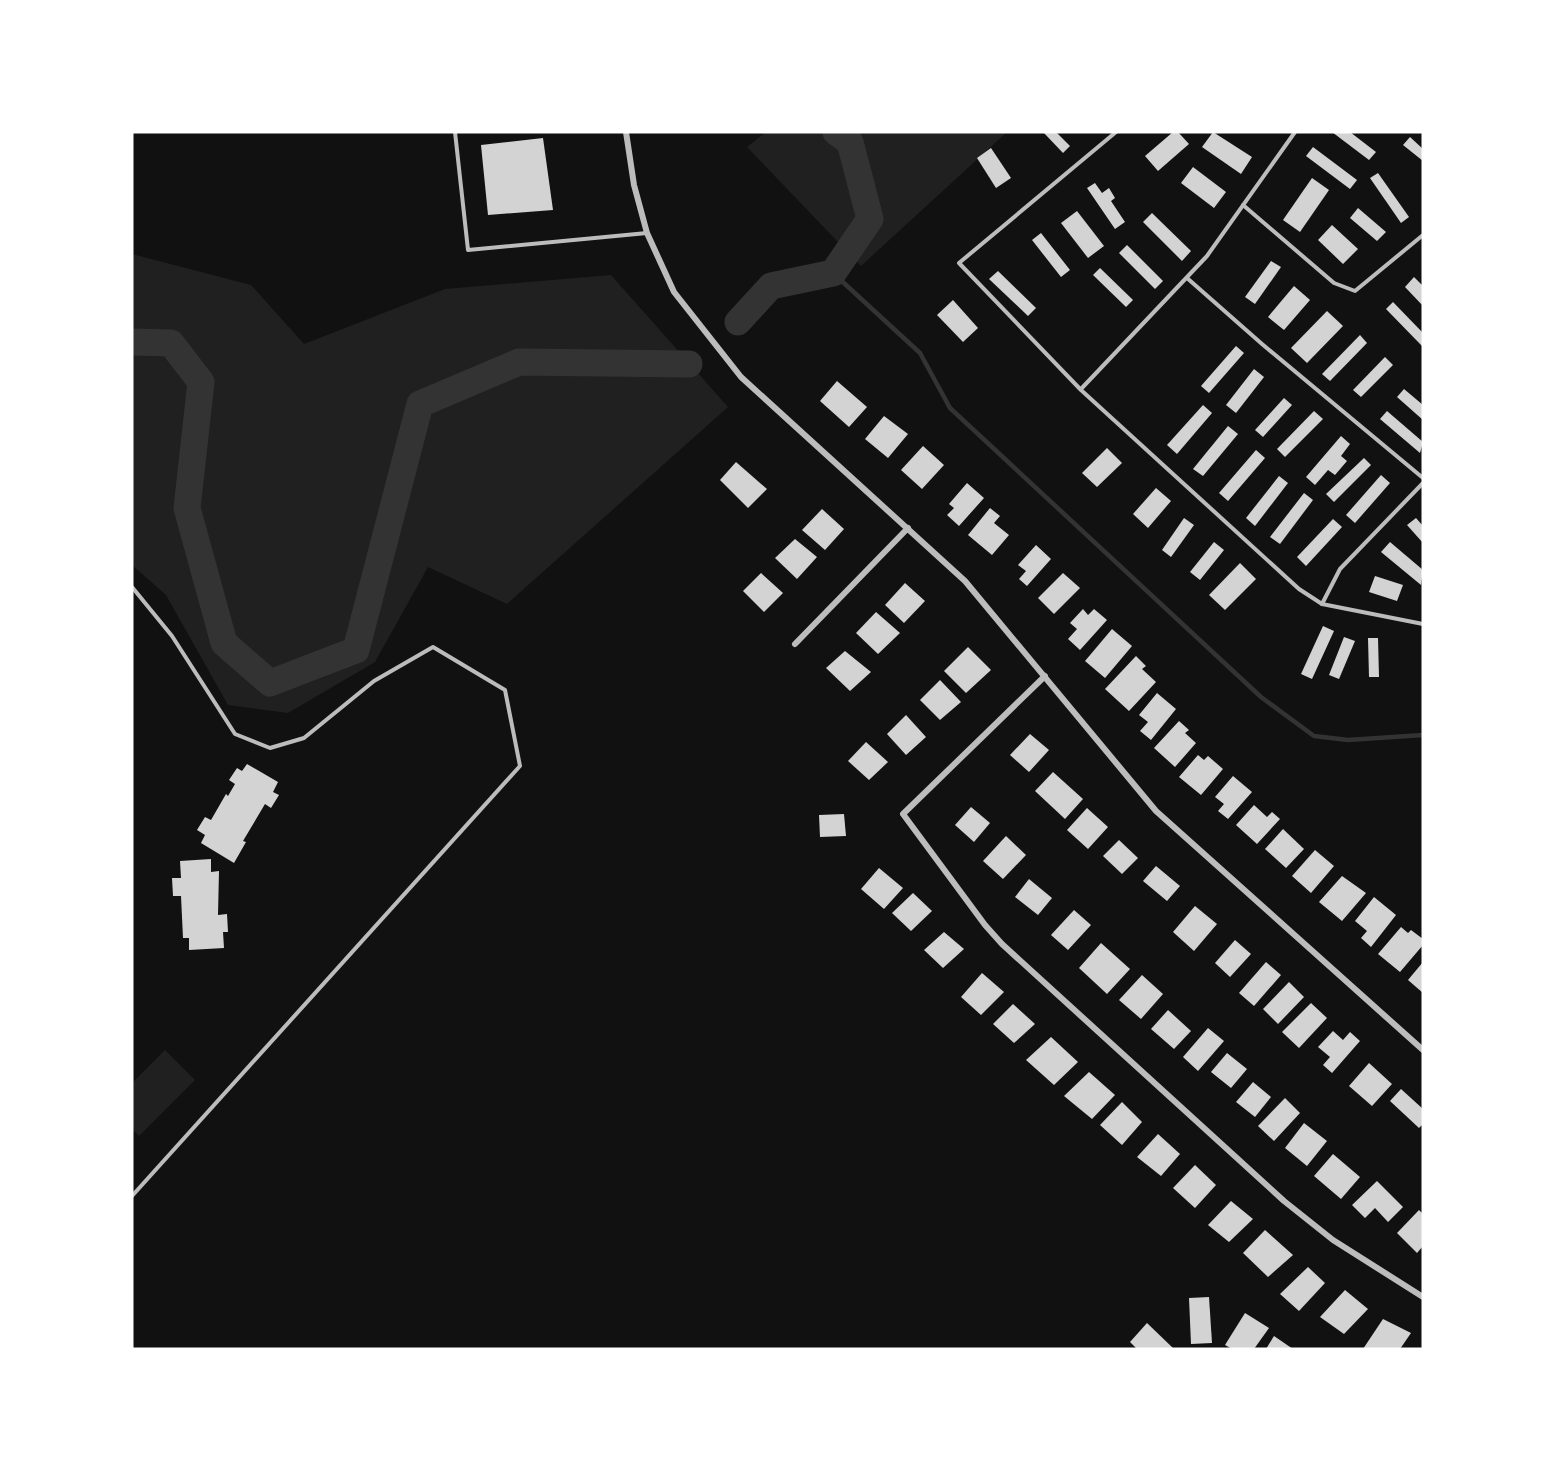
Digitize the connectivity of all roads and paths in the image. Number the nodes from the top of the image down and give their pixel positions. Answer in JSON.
{"nodes":[{"id":1,"x":455,"y":132,"type":"edge"},
{"id":2,"x":626,"y":132,"type":"edge"},
{"id":3,"x":1116,"y":132,"type":"edge"},
{"id":4,"x":1295,"y":132,"type":"edge"},
{"id":5,"x":1243,"y":205,"type":"junction"},
{"id":6,"x":647,"y":233,"type":"junction"},
{"id":7,"x":1423,"y":235,"type":"edge"},
{"id":8,"x":1187,"y":278,"type":"junction"},
{"id":9,"x":1081,"y":390,"type":"junction"},
{"id":10,"x":1423,"y":478,"type":"edge"},
{"id":11,"x":1423,"y":483,"type":"edge"},
{"id":12,"x":908,"y":528,"type":"junction"},
{"id":13,"x":132,"y":587,"type":"edge"},
{"id":14,"x":1322,"y":604,"type":"junction"},
{"id":15,"x":1423,"y":624,"type":"edge"},
{"id":16,"x":795,"y":644,"type":"dead end"},
{"id":17,"x":1045,"y":676,"type":"junction"},
{"id":18,"x":1423,"y":1050,"type":"edge"},
{"id":19,"x":132,"y":1196,"type":"edge"},
{"id":20,"x":1423,"y":1297,"type":"edge"}],
"edges":[{"from":1,"to":6,"type":"lane"},
{"from":2,"to":6,"type":"street"},
{"from":3,"to":9,"type":"lane"},
{"from":4,"to":5,"type":"lane"},
{"from":5,"to":7,"type":"lane"},
{"from":5,"to":8,"type":"lane"},
{"from":6,"to":12,"type":"street"},
{"from":8,"to":9,"type":"lane"},
{"from":8,"to":10,"type":"lane"},
{"from":9,"to":14,"type":"lane"},
{"from":11,"to":14,"type":"lane"},
{"from":12,"to":16,"type":"street"},
{"from":12,"to":17,"type":"street"},
{"from":13,"to":19,"type":"lane"},
{"from":14,"to":15,"type":"lane"},
{"from":17,"to":18,"type":"street"},
{"from":17,"to":20,"type":"street"}]}
